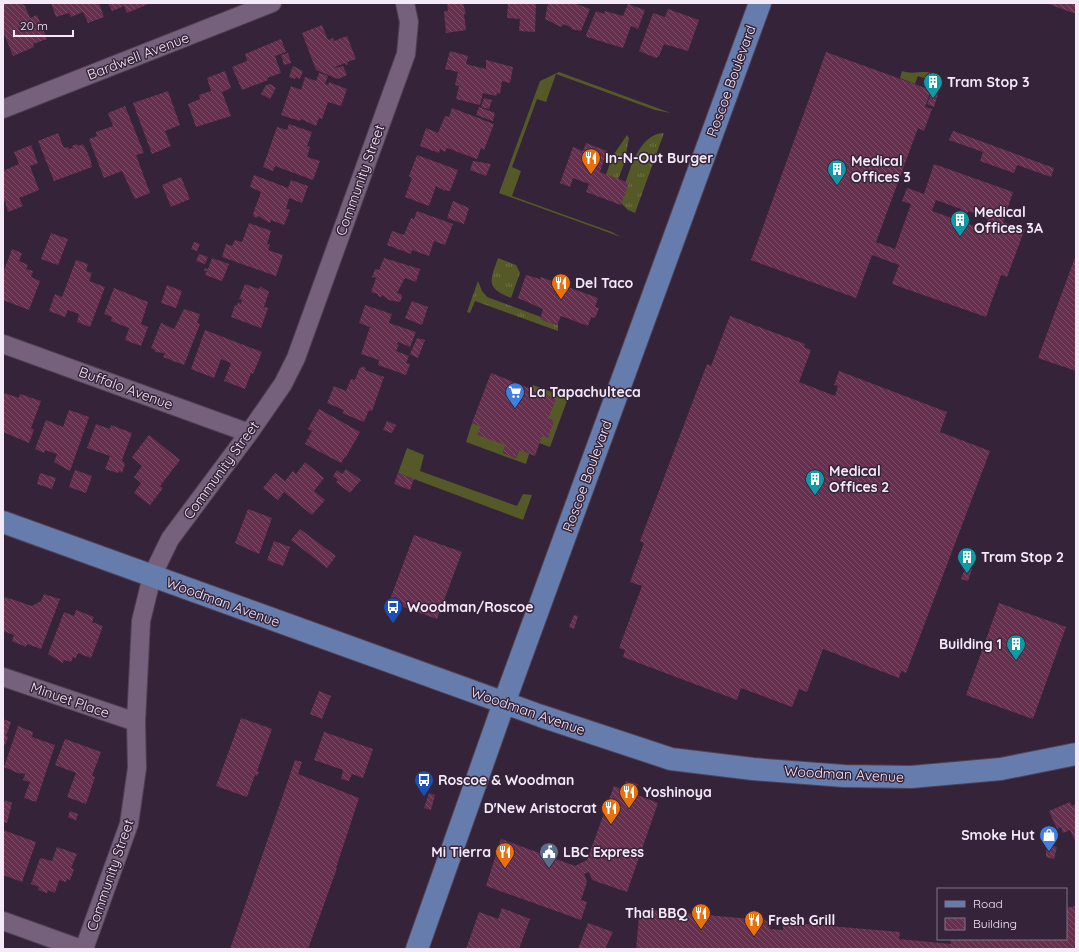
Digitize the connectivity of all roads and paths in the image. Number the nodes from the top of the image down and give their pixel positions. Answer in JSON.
{"nodes":[{"id":1,"x":272,"y":3,"type":"edge"},
{"id":2,"x":405,"y":3,"type":"edge"},
{"id":3,"x":760,"y":3,"type":"edge"},
{"id":4,"x":3,"y":109,"type":"edge"},
{"id":5,"x":3,"y":344,"type":"edge"},
{"id":6,"x":249,"y":433,"type":"junction"},
{"id":7,"x":3,"y":522,"type":"edge"},
{"id":8,"x":152,"y":576,"type":"junction"},
{"id":9,"x":3,"y":677,"type":"edge"},
{"id":10,"x":504,"y":703,"type":"junction"},
{"id":11,"x":136,"y":722,"type":"junction"},
{"id":12,"x":1076,"y":754,"type":"edge"},
{"id":13,"x":3,"y":921,"type":"edge"},
{"id":14,"x":83,"y":949,"type":"edge"},
{"id":15,"x":417,"y":949,"type":"edge"}],
"edges":[{"from":1,"to":4,"type":"street","name":"Bardwell Avenue"},
{"from":2,"to":6,"type":"street","name":"Community Street"},
{"from":3,"to":10,"type":"main road","name":"Roscoe Boulevard"},
{"from":5,"to":6,"type":"street","name":"Buffalo Avenue"},
{"from":6,"to":8,"type":"street","name":"Community Street"},
{"from":7,"to":8,"type":"main road","name":"Woodman Avenue"},
{"from":8,"to":10,"type":"main road","name":"Woodman Avenue"},
{"from":8,"to":11,"type":"street","name":"Community Street"},
{"from":9,"to":11,"type":"street","name":"Minuet Place"},
{"from":10,"to":12,"type":"main road","name":"Woodman Avenue"},
{"from":10,"to":15,"type":"main road","name":"Roscoe Boulevard"},
{"from":11,"to":14,"type":"street","name":"Community Street"},
{"from":13,"to":14,"type":"street"}]}
